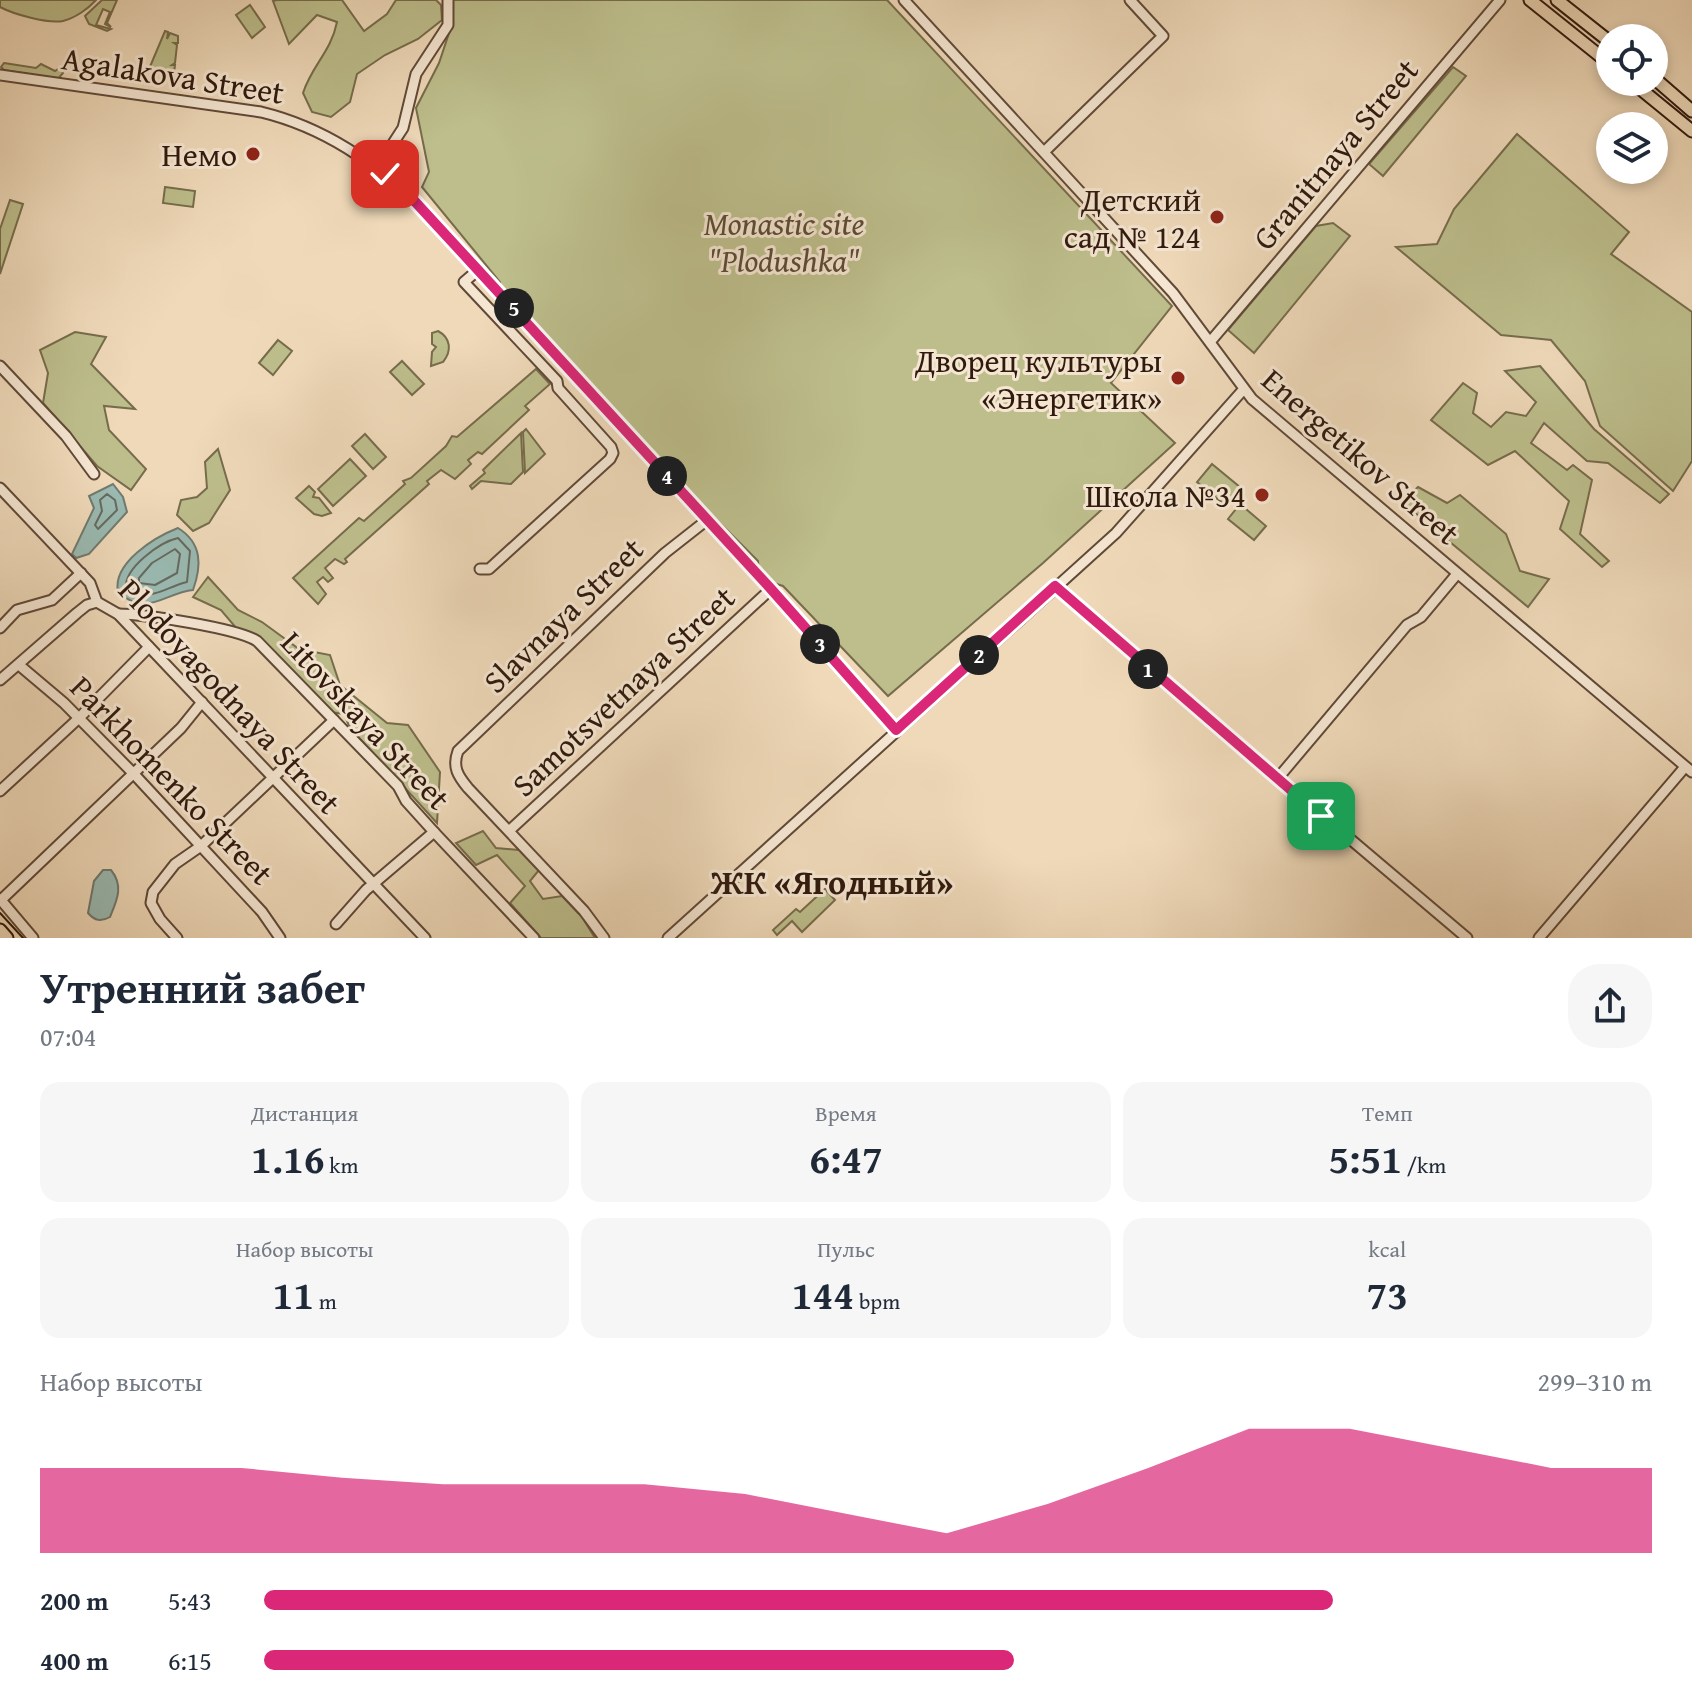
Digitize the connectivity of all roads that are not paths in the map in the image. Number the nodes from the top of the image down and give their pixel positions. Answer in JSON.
{"nodes":[{"id":1,"x":448,"y":0,"type":"edge"},
{"id":2,"x":904,"y":0,"type":"edge"},
{"id":3,"x":1130,"y":0,"type":"edge"},
{"id":4,"x":1500,"y":0,"type":"edge"},
{"id":5,"x":1530,"y":0,"type":"edge"},
{"id":6,"x":1557,"y":0,"type":"edge"},
{"id":7,"x":1596,"y":31,"type":"edge"},
{"id":8,"x":1596,"y":53,"type":"edge"},
{"id":9,"x":0,"y":75,"type":"edge"},
{"id":10,"x":1668,"y":90,"type":"edge"},
{"id":11,"x":1649,"y":96,"type":"edge"},
{"id":12,"x":1692,"y":111,"type":"edge"},
{"id":13,"x":1692,"y":131,"type":"edge"},
{"id":14,"x":1044,"y":152,"type":"junction"},
{"id":15,"x":377,"y":168,"type":"junction"},
{"id":16,"x":478,"y":270,"type":"junction"},
{"id":17,"x":1210,"y":342,"type":"junction"},
{"id":18,"x":0,"y":366,"type":"edge"},
{"id":19,"x":1243,"y":390,"type":"junction"},
{"id":20,"x":94,"y":474,"type":"dead end"},
{"id":21,"x":0,"y":488,"type":"edge"},
{"id":22,"x":707,"y":520,"type":"junction"},
{"id":23,"x":480,"y":569,"type":"dead end"},
{"id":24,"x":81,"y":573,"type":"junction"},
{"id":25,"x":1457,"y":574,"type":"junction"},
{"id":26,"x":1055,"y":586,"type":"junction"},
{"id":27,"x":771,"y":589,"type":"junction"},
{"id":28,"x":97,"y":602,"type":"junction"},
{"id":29,"x":118,"y":614,"type":"junction"},
{"id":30,"x":0,"y":628,"type":"edge"},
{"id":31,"x":149,"y":647,"type":"junction"},
{"id":32,"x":19,"y":665,"type":"junction"},
{"id":33,"x":0,"y":680,"type":"edge"},
{"id":34,"x":202,"y":702,"type":"junction"},
{"id":35,"x":79,"y":718,"type":"junction"},
{"id":36,"x":334,"y":720,"type":"junction"},
{"id":37,"x":896,"y":730,"type":"junction"},
{"id":38,"x":1688,"y":769,"type":"edge"},
{"id":39,"x":133,"y":773,"type":"junction"},
{"id":40,"x":1278,"y":778,"type":"junction"},
{"id":41,"x":272,"y":780,"type":"junction"},
{"id":42,"x":0,"y":791,"type":"edge"},
{"id":43,"x":510,"y":830,"type":"junction"},
{"id":44,"x":434,"y":832,"type":"junction"},
{"id":45,"x":201,"y":846,"type":"junction"},
{"id":46,"x":373,"y":884,"type":"junction"},
{"id":47,"x":1,"y":900,"type":"edge"},
{"id":48,"x":336,"y":924,"type":"dead end"},
{"id":49,"x":0,"y":930,"type":"edge"},
{"id":50,"x":422,"y":937,"type":"edge"},
{"id":51,"x":7,"y":938,"type":"edge"},
{"id":52,"x":33,"y":938,"type":"edge"},
{"id":53,"x":177,"y":938,"type":"edge"},
{"id":54,"x":280,"y":938,"type":"edge"},
{"id":55,"x":534,"y":938,"type":"edge"},
{"id":56,"x":604,"y":938,"type":"edge"},
{"id":57,"x":668,"y":938,"type":"edge"},
{"id":58,"x":1467,"y":938,"type":"edge"},
{"id":59,"x":1539,"y":938,"type":"edge"}],
"edges":[{"from":1,"to":15,"type":"street"},
{"from":2,"to":14,"type":"street","name":"Energetikov Street"},
{"from":3,"to":14,"type":"street"},
{"from":4,"to":17,"type":"street","name":"Granitnaya Street"},
{"from":5,"to":8,"type":"main road"},
{"from":6,"to":7,"type":"main road"},
{"from":9,"to":15,"type":"street","name":"Agalakova Street"},
{"from":10,"to":12,"type":"main road"},
{"from":11,"to":13,"type":"main road"},
{"from":14,"to":17,"type":"street","name":"Energetikov Street"},
{"from":15,"to":16,"type":"street","name":"Agalakova Street"},
{"from":16,"to":22,"type":"street","name":"Agalakova Street"},
{"from":16,"to":23,"type":"street"},
{"from":17,"to":19,"type":"street","name":"Energetikov Street"},
{"from":18,"to":20,"type":"street"},
{"from":19,"to":25,"type":"street","name":"Energetikov Street"},
{"from":19,"to":26,"type":"street"},
{"from":21,"to":24,"type":"street","name":"Plodoyagodnaya Street"},
{"from":22,"to":27,"type":"street","name":"Agalakova Street"},
{"from":22,"to":43,"type":"street","name":"Slavnaya Street"},
{"from":24,"to":28,"type":"street","name":"Plodoyagodnaya Street"},
{"from":24,"to":30,"type":"street"},
{"from":25,"to":38,"type":"street","name":"Energetikov Street"},
{"from":25,"to":40,"type":"street"},
{"from":26,"to":37,"type":"street"},
{"from":26,"to":40,"type":"street"},
{"from":27,"to":37,"type":"street","name":"Agalakova Street"},
{"from":27,"to":43,"type":"street","name":"Samotsvetnaya Street"},
{"from":28,"to":29,"type":"street","name":"Plodoyagodnaya Street"},
{"from":28,"to":32,"type":"street"},
{"from":29,"to":31,"type":"street","name":"Plodoyagodnaya Street"},
{"from":29,"to":36,"type":"street","name":"Litovskaya Street"},
{"from":31,"to":34,"type":"street","name":"Plodoyagodnaya Street"},
{"from":31,"to":35,"type":"street"},
{"from":32,"to":33,"type":"street"},
{"from":32,"to":35,"type":"street","name":"Parkhomenko Street"},
{"from":34,"to":39,"type":"street"},
{"from":34,"to":41,"type":"street","name":"Plodoyagodnaya Street"},
{"from":35,"to":39,"type":"street","name":"Parkhomenko Street"},
{"from":35,"to":42,"type":"street"},
{"from":36,"to":41,"type":"street"},
{"from":36,"to":44,"type":"street","name":"Litovskaya Street"},
{"from":37,"to":57,"type":"street"},
{"from":38,"to":59,"type":"street"},
{"from":39,"to":45,"type":"street","name":"Parkhomenko Street"},
{"from":39,"to":47,"type":"street"},
{"from":40,"to":58,"type":"street"},
{"from":41,"to":45,"type":"street"},
{"from":41,"to":46,"type":"street","name":"Plodoyagodnaya Street"},
{"from":43,"to":56,"type":"street"},
{"from":44,"to":46,"type":"street"},
{"from":44,"to":55,"type":"street","name":"Litovskaya Street"},
{"from":45,"to":53,"type":"street"},
{"from":45,"to":54,"type":"street","name":"Parkhomenko Street"},
{"from":46,"to":48,"type":"street"},
{"from":46,"to":50,"type":"street","name":"Plodoyagodnaya Street"},
{"from":47,"to":52,"type":"street"},
{"from":49,"to":51,"type":"main road"}]}
